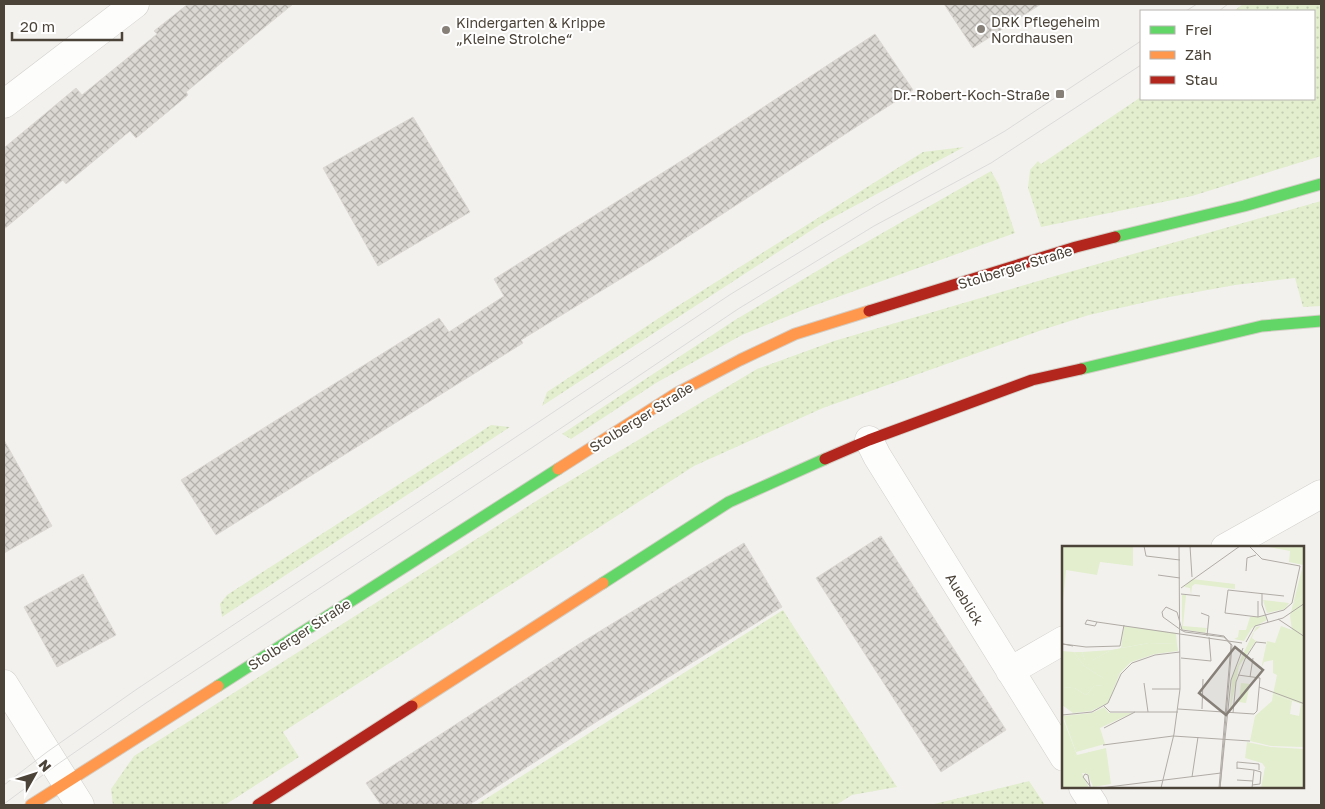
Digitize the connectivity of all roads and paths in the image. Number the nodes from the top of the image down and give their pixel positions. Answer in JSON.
{"nodes":[{"id":1,"x":135,"y":4,"type":"edge"},
{"id":2,"x":4,"y":104,"type":"edge"},
{"id":3,"x":1321,"y":184,"type":"edge"},
{"id":4,"x":1321,"y":321,"type":"edge"},
{"id":5,"x":869,"y":440,"type":"junction"},
{"id":6,"x":1321,"y":494,"type":"edge"},
{"id":7,"x":1229,"y":546,"type":"edge"},
{"id":8,"x":1062,"y":641,"type":"edge"},
{"id":9,"x":1010,"y":671,"type":"junction"},
{"id":10,"x":4,"y":684,"type":"edge"},
{"id":11,"x":1062,"y":754,"type":"edge"},
{"id":12,"x":1084,"y":789,"type":"edge"},
{"id":13,"x":73,"y":794,"type":"edge"},
{"id":14,"x":32,"y":805,"type":"edge"},
{"id":15,"x":258,"y":805,"type":"edge"},
{"id":16,"x":1094,"y":805,"type":"edge"}],
"edges":[{"from":1,"to":2,"type":"street"},
{"from":3,"to":13,"type":"main road","name":"Stolberger Straße"},
{"from":4,"to":5,"type":"main road"},
{"from":5,"to":9,"type":"street","name":"Aueblick"},
{"from":5,"to":15,"type":"main road"},
{"from":6,"to":7,"type":"street"},
{"from":8,"to":9,"type":"street"},
{"from":9,"to":11,"type":"street","name":"Aueblick"},
{"from":10,"to":13,"type":"street"},
{"from":12,"to":16,"type":"street"},
{"from":13,"to":14,"type":"main road","name":"Stolberger Straße"}]}
